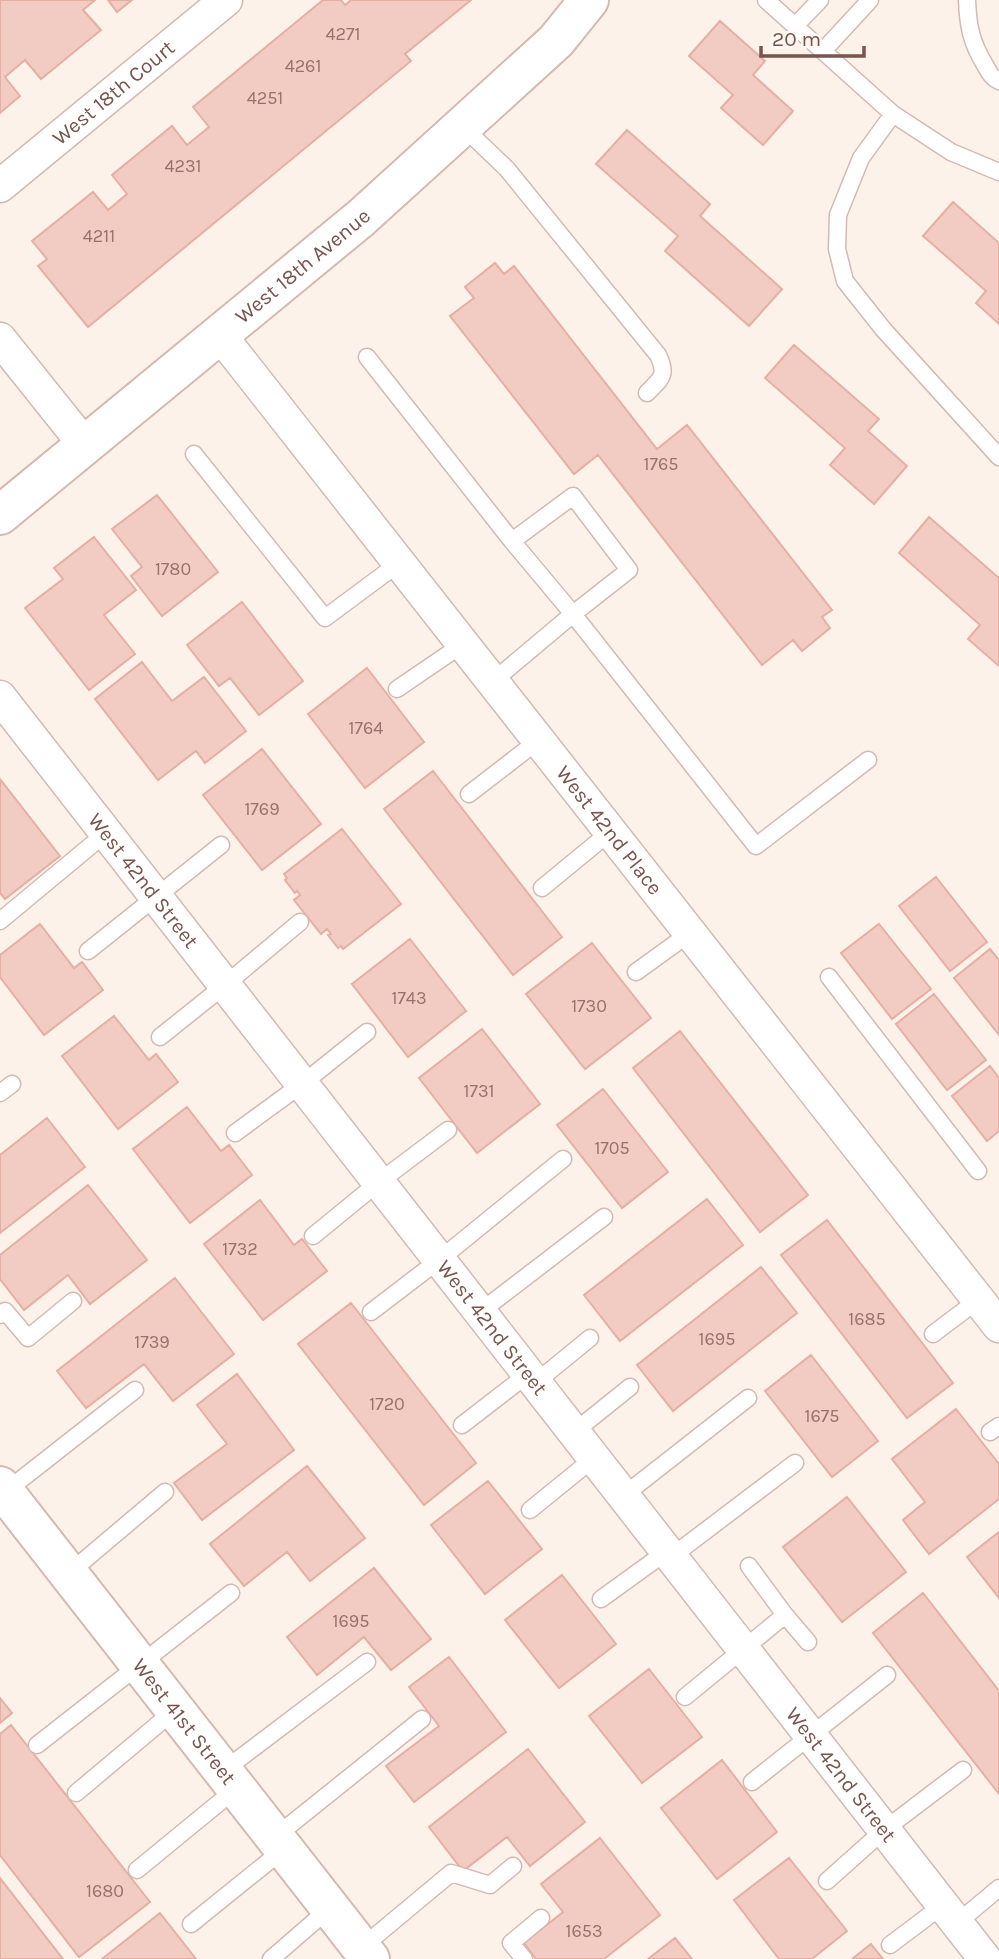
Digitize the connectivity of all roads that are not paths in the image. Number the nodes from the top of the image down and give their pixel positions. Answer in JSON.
{"nodes":[{"id":1,"x":226,"y":0,"type":"edge"},
{"id":2,"x":766,"y":0,"type":"edge"},
{"id":3,"x":820,"y":0,"type":"edge"},
{"id":4,"x":870,"y":0,"type":"edge"},
{"id":5,"x":967,"y":0,"type":"edge"},
{"id":6,"x":585,"y":2,"type":"edge"},
{"id":7,"x":795,"y":26,"type":"junction"},
{"id":8,"x":823,"y":51,"type":"junction"},
{"id":9,"x":999,"y":81,"type":"edge"},
{"id":10,"x":893,"y":114,"type":"junction"},
{"id":11,"x":461,"y":126,"type":"junction"},
{"id":12,"x":999,"y":172,"type":"edge"},
{"id":13,"x":0,"y":186,"type":"edge"},
{"id":14,"x":220,"y":335,"type":"junction"},
{"id":15,"x":0,"y":339,"type":"edge"},
{"id":16,"x":367,"y":357,"type":"dead end"},
{"id":17,"x":647,"y":393,"type":"dead end"},
{"id":18,"x":84,"y":444,"type":"junction"},
{"id":19,"x":194,"y":454,"type":"dead end"},
{"id":20,"x":999,"y":457,"type":"edge"},
{"id":21,"x":0,"y":514,"type":"edge"},
{"id":22,"x":512,"y":541,"type":"junction"},
{"id":23,"x":399,"y":562,"type":"junction"},
{"id":24,"x":573,"y":614,"type":"junction"},
{"id":25,"x":463,"y":644,"type":"junction"},
{"id":26,"x":492,"y":682,"type":"junction"},
{"id":27,"x":397,"y":689,"type":"dead end"},
{"id":28,"x":0,"y":697,"type":"edge"},
{"id":29,"x":539,"y":740,"type":"junction"},
{"id":30,"x":868,"y":760,"type":"dead end"},
{"id":31,"x":469,"y":794,"type":"dead end"},
{"id":32,"x":611,"y":832,"type":"junction"},
{"id":33,"x":106,"y":833,"type":"junction"},
{"id":34,"x":221,"y":845,"type":"dead end"},
{"id":35,"x":542,"y":888,"type":"dead end"},
{"id":36,"x":157,"y":897,"type":"junction"},
{"id":37,"x":0,"y":921,"type":"edge"},
{"id":38,"x":300,"y":922,"type":"dead end"},
{"id":39,"x":690,"y":933,"type":"junction"},
{"id":40,"x":88,"y":951,"type":"dead end"},
{"id":41,"x":636,"y":972,"type":"dead end"},
{"id":42,"x":830,"y":977,"type":"dead end"},
{"id":43,"x":225,"y":985,"type":"junction"},
{"id":44,"x":367,"y":1032,"type":"dead end"},
{"id":45,"x":160,"y":1037,"type":"dead end"},
{"id":46,"x":302,"y":1084,"type":"junction"},
{"id":47,"x":448,"y":1130,"type":"dead end"},
{"id":48,"x":235,"y":1133,"type":"dead end"},
{"id":49,"x":563,"y":1159,"type":"dead end"},
{"id":50,"x":978,"y":1171,"type":"dead end"},
{"id":51,"x":379,"y":1182,"type":"junction"},
{"id":52,"x":604,"y":1217,"type":"dead end"},
{"id":53,"x":313,"y":1236,"type":"dead end"},
{"id":54,"x":439,"y":1260,"type":"junction"},
{"id":55,"x":978,"y":1300,"type":"junction"},
{"id":56,"x":73,"y":1301,"type":"dead end"},
{"id":57,"x":480,"y":1311,"type":"junction"},
{"id":58,"x":371,"y":1312,"type":"dead end"},
{"id":59,"x":0,"y":1315,"type":"edge"},
{"id":60,"x":999,"y":1326,"type":"edge"},
{"id":61,"x":933,"y":1334,"type":"dead end"},
{"id":62,"x":590,"y":1338,"type":"dead end"},
{"id":63,"x":532,"y":1378,"type":"junction"},
{"id":64,"x":630,"y":1387,"type":"dead end"},
{"id":65,"x":135,"y":1390,"type":"dead end"},
{"id":66,"x":748,"y":1398,"type":"dead end"},
{"id":67,"x":461,"y":1425,"type":"dead end"},
{"id":68,"x":574,"y":1432,"type":"junction"},
{"id":69,"x":594,"y":1458,"type":"junction"},
{"id":70,"x":795,"y":1463,"type":"dead end"},
{"id":71,"x":2,"y":1489,"type":"edge"},
{"id":72,"x":165,"y":1492,"type":"dead end"},
{"id":73,"x":623,"y":1496,"type":"junction"},
{"id":74,"x":530,"y":1510,"type":"dead end"},
{"id":75,"x":669,"y":1554,"type":"junction"},
{"id":76,"x":750,"y":1566,"type":"dead end"},
{"id":77,"x":68,"y":1574,"type":"junction"},
{"id":78,"x":231,"y":1593,"type":"dead end"},
{"id":79,"x":601,"y":1599,"type":"dead end"},
{"id":80,"x":785,"y":1615,"type":"junction"},
{"id":81,"x":808,"y":1642,"type":"dead end"},
{"id":82,"x":743,"y":1649,"type":"junction"},
{"id":83,"x":368,"y":1662,"type":"dead end"},
{"id":84,"x":139,"y":1665,"type":"junction"},
{"id":85,"x":887,"y":1675,"type":"dead end"},
{"id":86,"x":685,"y":1697,"type":"dead end"},
{"id":87,"x":175,"y":1710,"type":"junction"},
{"id":88,"x":422,"y":1719,"type":"dead end"},
{"id":89,"x":811,"y":1736,"type":"junction"},
{"id":90,"x":37,"y":1745,"type":"dead end"},
{"id":91,"x":963,"y":1770,"type":"dead end"},
{"id":92,"x":230,"y":1779,"type":"junction"},
{"id":93,"x":752,"y":1782,"type":"dead end"},
{"id":94,"x":76,"y":1793,"type":"dead end"},
{"id":95,"x":884,"y":1830,"type":"junction"},
{"id":96,"x":280,"y":1843,"type":"junction"},
{"id":97,"x":513,"y":1866,"type":"dead end"},
{"id":98,"x":137,"y":1870,"type":"dead end"},
{"id":99,"x":827,"y":1881,"type":"dead end"},
{"id":100,"x":999,"y":1888,"type":"edge"},
{"id":101,"x":330,"y":1908,"type":"junction"},
{"id":102,"x":950,"y":1914,"type":"junction"},
{"id":103,"x":541,"y":1918,"type":"dead end"},
{"id":104,"x":191,"y":1924,"type":"dead end"},
{"id":105,"x":890,"y":1945,"type":"dead end"},
{"id":106,"x":366,"y":1955,"type":"edge"},
{"id":107,"x":271,"y":1959,"type":"edge"},
{"id":108,"x":524,"y":1959,"type":"edge"},
{"id":109,"x":985,"y":1959,"type":"edge"}],
"edges":[{"from":1,"to":13,"type":"street","name":"West 18th Court"},
{"from":2,"to":7,"type":"lane"},
{"from":3,"to":7,"type":"lane"},
{"from":4,"to":8,"type":"lane"},
{"from":5,"to":9,"type":"lane"},
{"from":6,"to":11,"type":"street","name":"West 18th Avenue"},
{"from":7,"to":8,"type":"lane"},
{"from":8,"to":10,"type":"lane"},
{"from":10,"to":12,"type":"lane"},
{"from":10,"to":20,"type":"lane"},
{"from":11,"to":14,"type":"street","name":"West 18th Avenue"},
{"from":11,"to":17,"type":"lane"},
{"from":14,"to":18,"type":"street","name":"West 18th Avenue"},
{"from":14,"to":23,"type":"street","name":"West 42nd Place"},
{"from":15,"to":18,"type":"street"},
{"from":16,"to":22,"type":"lane"},
{"from":18,"to":21,"type":"street","name":"West 18th Avenue"},
{"from":19,"to":23,"type":"lane"},
{"from":22,"to":24,"type":"lane"},
{"from":22,"to":24,"type":"lane"},
{"from":23,"to":25,"type":"street","name":"West 42nd Place"},
{"from":24,"to":26,"type":"lane"},
{"from":24,"to":30,"type":"lane"},
{"from":25,"to":26,"type":"street","name":"West 42nd Place"},
{"from":25,"to":27,"type":"lane"},
{"from":26,"to":29,"type":"street","name":"West 42nd Place"},
{"from":28,"to":33,"type":"street","name":"West 42nd Street"},
{"from":29,"to":31,"type":"lane"},
{"from":29,"to":32,"type":"street","name":"West 42nd Place"},
{"from":32,"to":35,"type":"lane"},
{"from":32,"to":39,"type":"street","name":"West 42nd Place"},
{"from":33,"to":36,"type":"street","name":"West 42nd Street"},
{"from":33,"to":37,"type":"lane"},
{"from":34,"to":36,"type":"lane"},
{"from":36,"to":40,"type":"lane"},
{"from":36,"to":43,"type":"street","name":"West 42nd Street"},
{"from":38,"to":43,"type":"lane"},
{"from":39,"to":41,"type":"lane"},
{"from":39,"to":55,"type":"street","name":"West 42nd Place"},
{"from":42,"to":50,"type":"lane"},
{"from":43,"to":45,"type":"lane"},
{"from":43,"to":46,"type":"street","name":"West 42nd Street"},
{"from":44,"to":46,"type":"lane"},
{"from":46,"to":48,"type":"lane"},
{"from":46,"to":51,"type":"street","name":"West 42nd Street"},
{"from":47,"to":51,"type":"lane"},
{"from":49,"to":54,"type":"lane"},
{"from":51,"to":53,"type":"lane"},
{"from":51,"to":54,"type":"street","name":"West 42nd Street"},
{"from":52,"to":57,"type":"lane"},
{"from":54,"to":57,"type":"street","name":"West 42nd Street"},
{"from":54,"to":58,"type":"lane"},
{"from":55,"to":60,"type":"street","name":"West 42nd Place"},
{"from":55,"to":61,"type":"lane"},
{"from":56,"to":59,"type":"lane"},
{"from":57,"to":63,"type":"street","name":"West 42nd Street"},
{"from":62,"to":63,"type":"lane"},
{"from":63,"to":67,"type":"lane"},
{"from":63,"to":68,"type":"street","name":"West 42nd Street"},
{"from":64,"to":68,"type":"lane"},
{"from":65,"to":71,"type":"lane"},
{"from":66,"to":73,"type":"lane"},
{"from":68,"to":69,"type":"street","name":"West 42nd Street"},
{"from":69,"to":73,"type":"street","name":"West 42nd Street"},
{"from":69,"to":74,"type":"lane"},
{"from":70,"to":75,"type":"lane"},
{"from":71,"to":77,"type":"street","name":"West 41st Street"},
{"from":72,"to":77,"type":"lane"},
{"from":73,"to":75,"type":"street","name":"West 42nd Street"},
{"from":75,"to":79,"type":"lane"},
{"from":75,"to":82,"type":"street","name":"West 42nd Street"},
{"from":76,"to":80,"type":"lane"},
{"from":77,"to":84,"type":"street","name":"West 41st Street"},
{"from":78,"to":84,"type":"lane"},
{"from":80,"to":81,"type":"lane"},
{"from":80,"to":82,"type":"lane"},
{"from":82,"to":86,"type":"lane"},
{"from":82,"to":89,"type":"street","name":"West 42nd Street"},
{"from":83,"to":92,"type":"lane"},
{"from":84,"to":87,"type":"street","name":"West 41st Street"},
{"from":84,"to":90,"type":"lane"},
{"from":85,"to":89,"type":"lane"},
{"from":87,"to":92,"type":"street","name":"West 41st Street"},
{"from":87,"to":94,"type":"lane"},
{"from":88,"to":96,"type":"lane"},
{"from":89,"to":93,"type":"lane"},
{"from":89,"to":95,"type":"street","name":"West 42nd Street"},
{"from":91,"to":95,"type":"lane"},
{"from":92,"to":96,"type":"street","name":"West 41st Street"},
{"from":92,"to":98,"type":"lane"},
{"from":95,"to":99,"type":"lane"},
{"from":95,"to":102,"type":"street","name":"West 42nd Street"},
{"from":96,"to":101,"type":"street","name":"West 41st Street"},
{"from":96,"to":104,"type":"lane"},
{"from":97,"to":106,"type":"lane"},
{"from":100,"to":102,"type":"lane"},
{"from":101,"to":106,"type":"street","name":"West 41st Street"},
{"from":101,"to":107,"type":"lane"},
{"from":102,"to":105,"type":"lane"},
{"from":102,"to":109,"type":"street","name":"West 42nd Street"},
{"from":103,"to":108,"type":"lane"}]}
